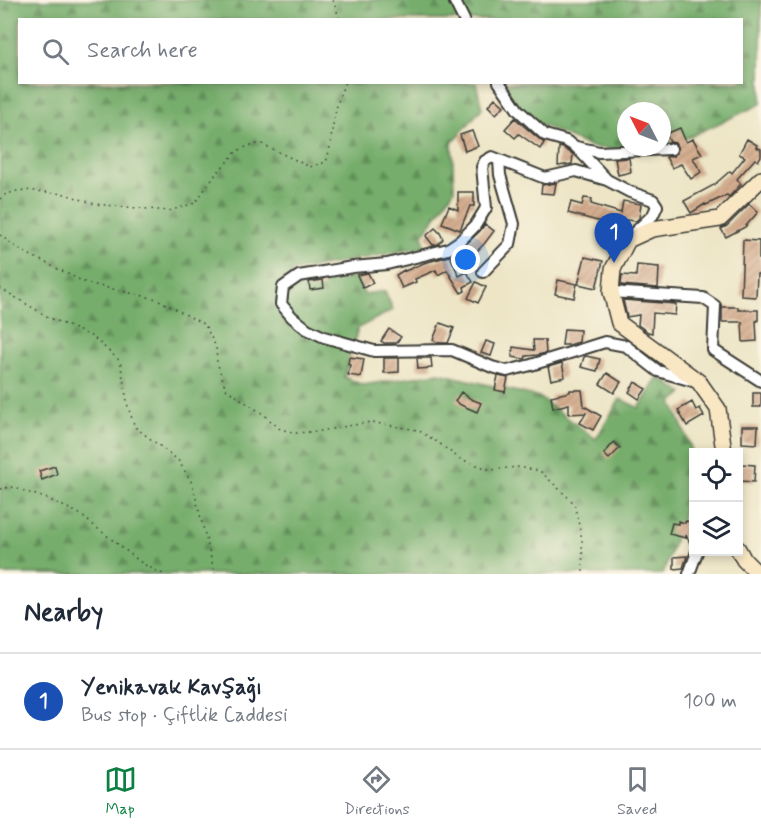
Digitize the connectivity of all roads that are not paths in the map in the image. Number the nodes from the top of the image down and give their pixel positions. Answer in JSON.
{"nodes":[{"id":1,"x":454,"y":0,"type":"edge"},
{"id":2,"x":463,"y":18,"type":"edge"},
{"id":3,"x":500,"y":84,"type":"edge"},
{"id":4,"x":576,"y":147,"type":"junction"},
{"id":5,"x":617,"y":151,"type":"edge"},
{"id":6,"x":499,"y":160,"type":"junction"},
{"id":7,"x":761,"y":179,"type":"edge"},
{"id":8,"x":607,"y":180,"type":"junction"},
{"id":9,"x":628,"y":240,"type":"junction"},
{"id":10,"x":483,"y":272,"type":"dead end"},
{"id":11,"x":611,"y":292,"type":"junction"},
{"id":12,"x":761,"y":381,"type":"edge"},
{"id":13,"x":699,"y":382,"type":"junction"},
{"id":14,"x":723,"y":448,"type":"edge"},
{"id":15,"x":696,"y":556,"type":"edge"},
{"id":16,"x":742,"y":556,"type":"edge"},
{"id":17,"x":689,"y":574,"type":"edge"},
{"id":18,"x":758,"y":574,"type":"edge"}],
"edges":[{"from":1,"to":2,"type":"street"},
{"from":3,"to":4,"type":"street"},
{"from":4,"to":5,"type":"street"},
{"from":4,"to":8,"type":"street"},
{"from":6,"to":8,"type":"street"},
{"from":6,"to":10,"type":"street"},
{"from":6,"to":13,"type":"street"},
{"from":7,"to":9,"type":"street"},
{"from":8,"to":9,"type":"street"},
{"from":9,"to":11,"type":"street"},
{"from":11,"to":12,"type":"street"},
{"from":11,"to":13,"type":"street"},
{"from":13,"to":14,"type":"street"},
{"from":15,"to":17,"type":"street"},
{"from":16,"to":18,"type":"street"}]}
